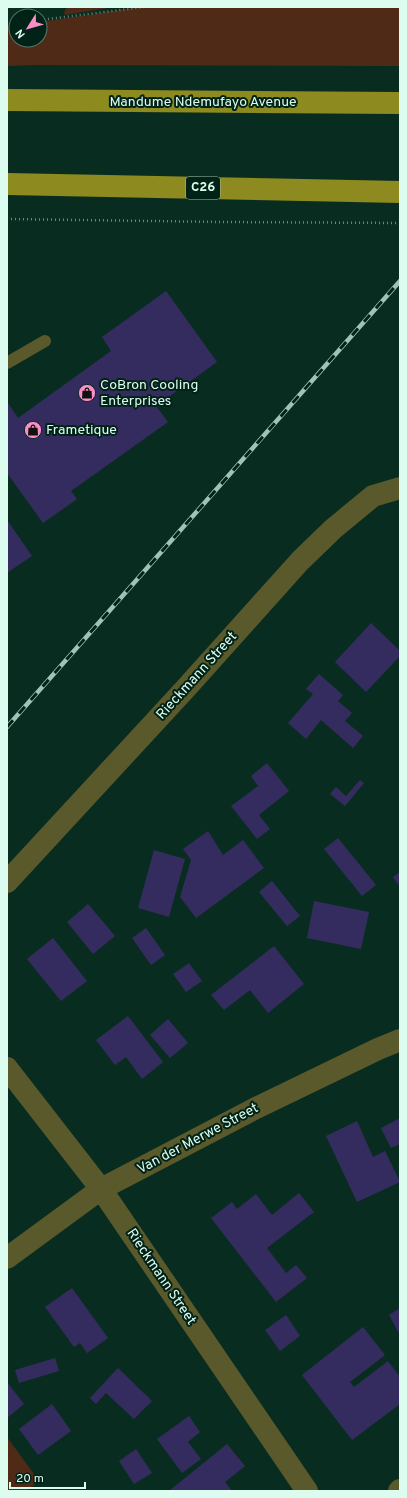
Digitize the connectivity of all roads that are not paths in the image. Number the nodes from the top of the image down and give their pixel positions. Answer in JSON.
{"nodes":[{"id":1,"x":7,"y":100,"type":"edge"},
{"id":2,"x":400,"y":103,"type":"edge"},
{"id":3,"x":7,"y":184,"type":"edge"},
{"id":4,"x":400,"y":192,"type":"edge"},
{"id":5,"x":45,"y":341,"type":"dead end"},
{"id":6,"x":7,"y":364,"type":"edge"},
{"id":7,"x":400,"y":488,"type":"edge"},
{"id":8,"x":7,"y":882,"type":"edge"},
{"id":9,"x":400,"y":1040,"type":"edge"},
{"id":10,"x":7,"y":1068,"type":"edge"},
{"id":11,"x":101,"y":1189,"type":"junction"},
{"id":12,"x":7,"y":1258,"type":"edge"},
{"id":13,"x":307,"y":1491,"type":"edge"}],
"edges":[{"from":1,"to":2,"type":"main road","name":"Mandume Ndemufayo Avenue"},
{"from":3,"to":4,"type":"main road","number":"C26"},
{"from":5,"to":6,"type":"lane"},
{"from":7,"to":8,"type":"street","name":"Rieckmann Street"},
{"from":9,"to":11,"type":"street","name":"Van der Merwe Street"},
{"from":10,"to":11,"type":"street","name":"Rieckmann Street"},
{"from":11,"to":12,"type":"street","name":"Van der Merwe Street"},
{"from":11,"to":13,"type":"street","name":"Rieckmann Street"}]}
